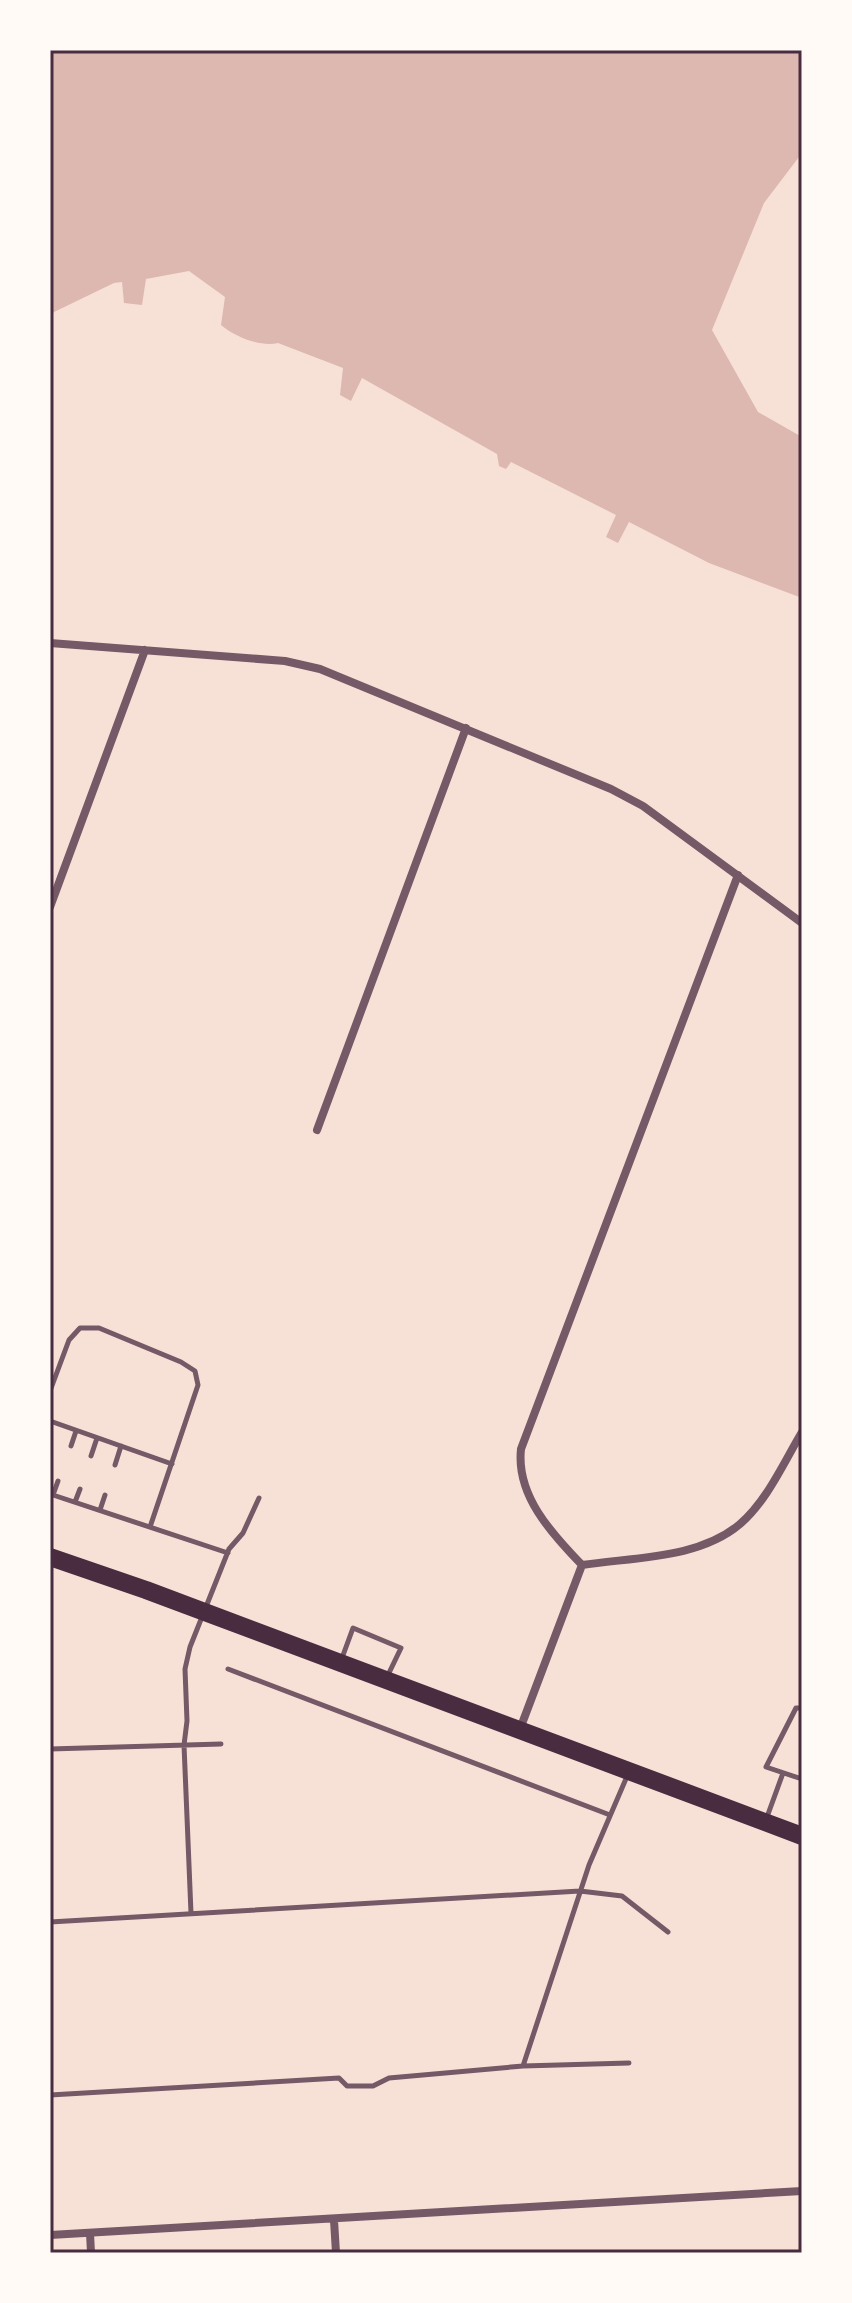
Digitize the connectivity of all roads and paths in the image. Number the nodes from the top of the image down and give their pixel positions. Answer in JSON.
{"nodes":[{"id":1,"x":50,"y":643,"type":"edge"},
{"id":2,"x":145,"y":650,"type":"junction"},
{"id":3,"x":466,"y":728,"type":"junction"},
{"id":4,"x":738,"y":875,"type":"junction"},
{"id":5,"x":50,"y":907,"type":"edge"},
{"id":6,"x":802,"y":923,"type":"edge"},
{"id":7,"x":317,"y":1130,"type":"dead end"},
{"id":8,"x":51,"y":1390,"type":"edge"},
{"id":9,"x":50,"y":1421,"type":"edge"},
{"id":10,"x":76,"y":1431,"type":"junction"},
{"id":11,"x":802,"y":1432,"type":"edge"},
{"id":12,"x":97,"y":1438,"type":"junction"},
{"id":13,"x":71,"y":1446,"type":"dead end"},
{"id":14,"x":121,"y":1446,"type":"junction"},
{"id":15,"x":91,"y":1456,"type":"dead end"},
{"id":16,"x":172,"y":1464,"type":"junction"},
{"id":17,"x":115,"y":1465,"type":"dead end"},
{"id":18,"x":58,"y":1481,"type":"dead end"},
{"id":19,"x":80,"y":1489,"type":"dead end"},
{"id":20,"x":52,"y":1494,"type":"edge"},
{"id":21,"x":105,"y":1495,"type":"dead end"},
{"id":22,"x":259,"y":1498,"type":"dead end"},
{"id":23,"x":75,"y":1502,"type":"junction"},
{"id":24,"x":100,"y":1510,"type":"junction"},
{"id":25,"x":150,"y":1527,"type":"junction"},
{"id":26,"x":228,"y":1553,"type":"junction"},
{"id":27,"x":50,"y":1557,"type":"edge"},
{"id":28,"x":582,"y":1565,"type":"junction"},
{"id":29,"x":203,"y":1611,"type":"junction"},
{"id":30,"x":341,"y":1663,"type":"junction"},
{"id":31,"x":228,"y":1669,"type":"dead end"},
{"id":32,"x":386,"y":1680,"type":"junction"},
{"id":33,"x":802,"y":1708,"type":"edge"},
{"id":34,"x":520,"y":1730,"type":"junction"},
{"id":35,"x":221,"y":1744,"type":"dead end"},
{"id":36,"x":184,"y":1745,"type":"junction"},
{"id":37,"x":50,"y":1749,"type":"edge"},
{"id":38,"x":630,"y":1771,"type":"junction"},
{"id":39,"x":783,"y":1773,"type":"junction"},
{"id":40,"x":802,"y":1779,"type":"edge"},
{"id":41,"x":610,"y":1815,"type":"junction"},
{"id":42,"x":765,"y":1822,"type":"junction"},
{"id":43,"x":802,"y":1836,"type":"edge"},
{"id":44,"x":580,"y":1891,"type":"junction"},
{"id":45,"x":191,"y":1913,"type":"junction"},
{"id":46,"x":50,"y":1922,"type":"edge"},
{"id":47,"x":668,"y":1932,"type":"dead end"},
{"id":48,"x":629,"y":2063,"type":"dead end"},
{"id":49,"x":523,"y":2066,"type":"junction"},
{"id":50,"x":50,"y":2095,"type":"edge"},
{"id":51,"x":802,"y":2191,"type":"edge"},
{"id":52,"x":334,"y":2220,"type":"junction"},
{"id":53,"x":90,"y":2233,"type":"junction"},
{"id":54,"x":50,"y":2235,"type":"edge"},
{"id":55,"x":91,"y":2253,"type":"edge"},
{"id":56,"x":336,"y":2253,"type":"edge"}],
"edges":[{"from":1,"to":2,"type":"street"},
{"from":2,"to":3,"type":"street"},
{"from":2,"to":5,"type":"street"},
{"from":3,"to":4,"type":"street"},
{"from":3,"to":7,"type":"street"},
{"from":4,"to":6,"type":"street"},
{"from":4,"to":28,"type":"street"},
{"from":8,"to":16,"type":"lane"},
{"from":9,"to":10,"type":"lane"},
{"from":10,"to":12,"type":"lane"},
{"from":10,"to":13,"type":"lane"},
{"from":11,"to":28,"type":"street"},
{"from":12,"to":14,"type":"lane"},
{"from":12,"to":15,"type":"lane"},
{"from":14,"to":16,"type":"lane"},
{"from":14,"to":17,"type":"lane"},
{"from":16,"to":25,"type":"lane"},
{"from":18,"to":20,"type":"lane"},
{"from":19,"to":23,"type":"lane"},
{"from":20,"to":23,"type":"lane"},
{"from":21,"to":24,"type":"lane"},
{"from":22,"to":26,"type":"lane"},
{"from":23,"to":24,"type":"lane"},
{"from":24,"to":25,"type":"lane"},
{"from":25,"to":26,"type":"lane"},
{"from":26,"to":29,"type":"lane"},
{"from":27,"to":29,"type":"main road"},
{"from":28,"to":34,"type":"street"},
{"from":29,"to":30,"type":"main road"},
{"from":29,"to":36,"type":"lane"},
{"from":30,"to":32,"type":"main road"},
{"from":30,"to":32,"type":"lane"},
{"from":31,"to":41,"type":"lane"},
{"from":32,"to":34,"type":"main road"},
{"from":33,"to":39,"type":"lane"},
{"from":34,"to":38,"type":"main road"},
{"from":35,"to":36,"type":"lane"},
{"from":36,"to":37,"type":"lane"},
{"from":36,"to":45,"type":"lane"},
{"from":38,"to":41,"type":"lane"},
{"from":38,"to":42,"type":"main road"},
{"from":39,"to":40,"type":"lane"},
{"from":39,"to":42,"type":"lane"},
{"from":41,"to":44,"type":"lane"},
{"from":42,"to":43,"type":"main road"},
{"from":44,"to":45,"type":"lane"},
{"from":44,"to":47,"type":"lane"},
{"from":44,"to":49,"type":"lane"},
{"from":45,"to":46,"type":"lane"},
{"from":48,"to":49,"type":"lane"},
{"from":49,"to":50,"type":"lane"},
{"from":51,"to":52,"type":"street"},
{"from":52,"to":53,"type":"street"},
{"from":52,"to":56,"type":"street"},
{"from":53,"to":54,"type":"street"},
{"from":53,"to":55,"type":"street"}]}
